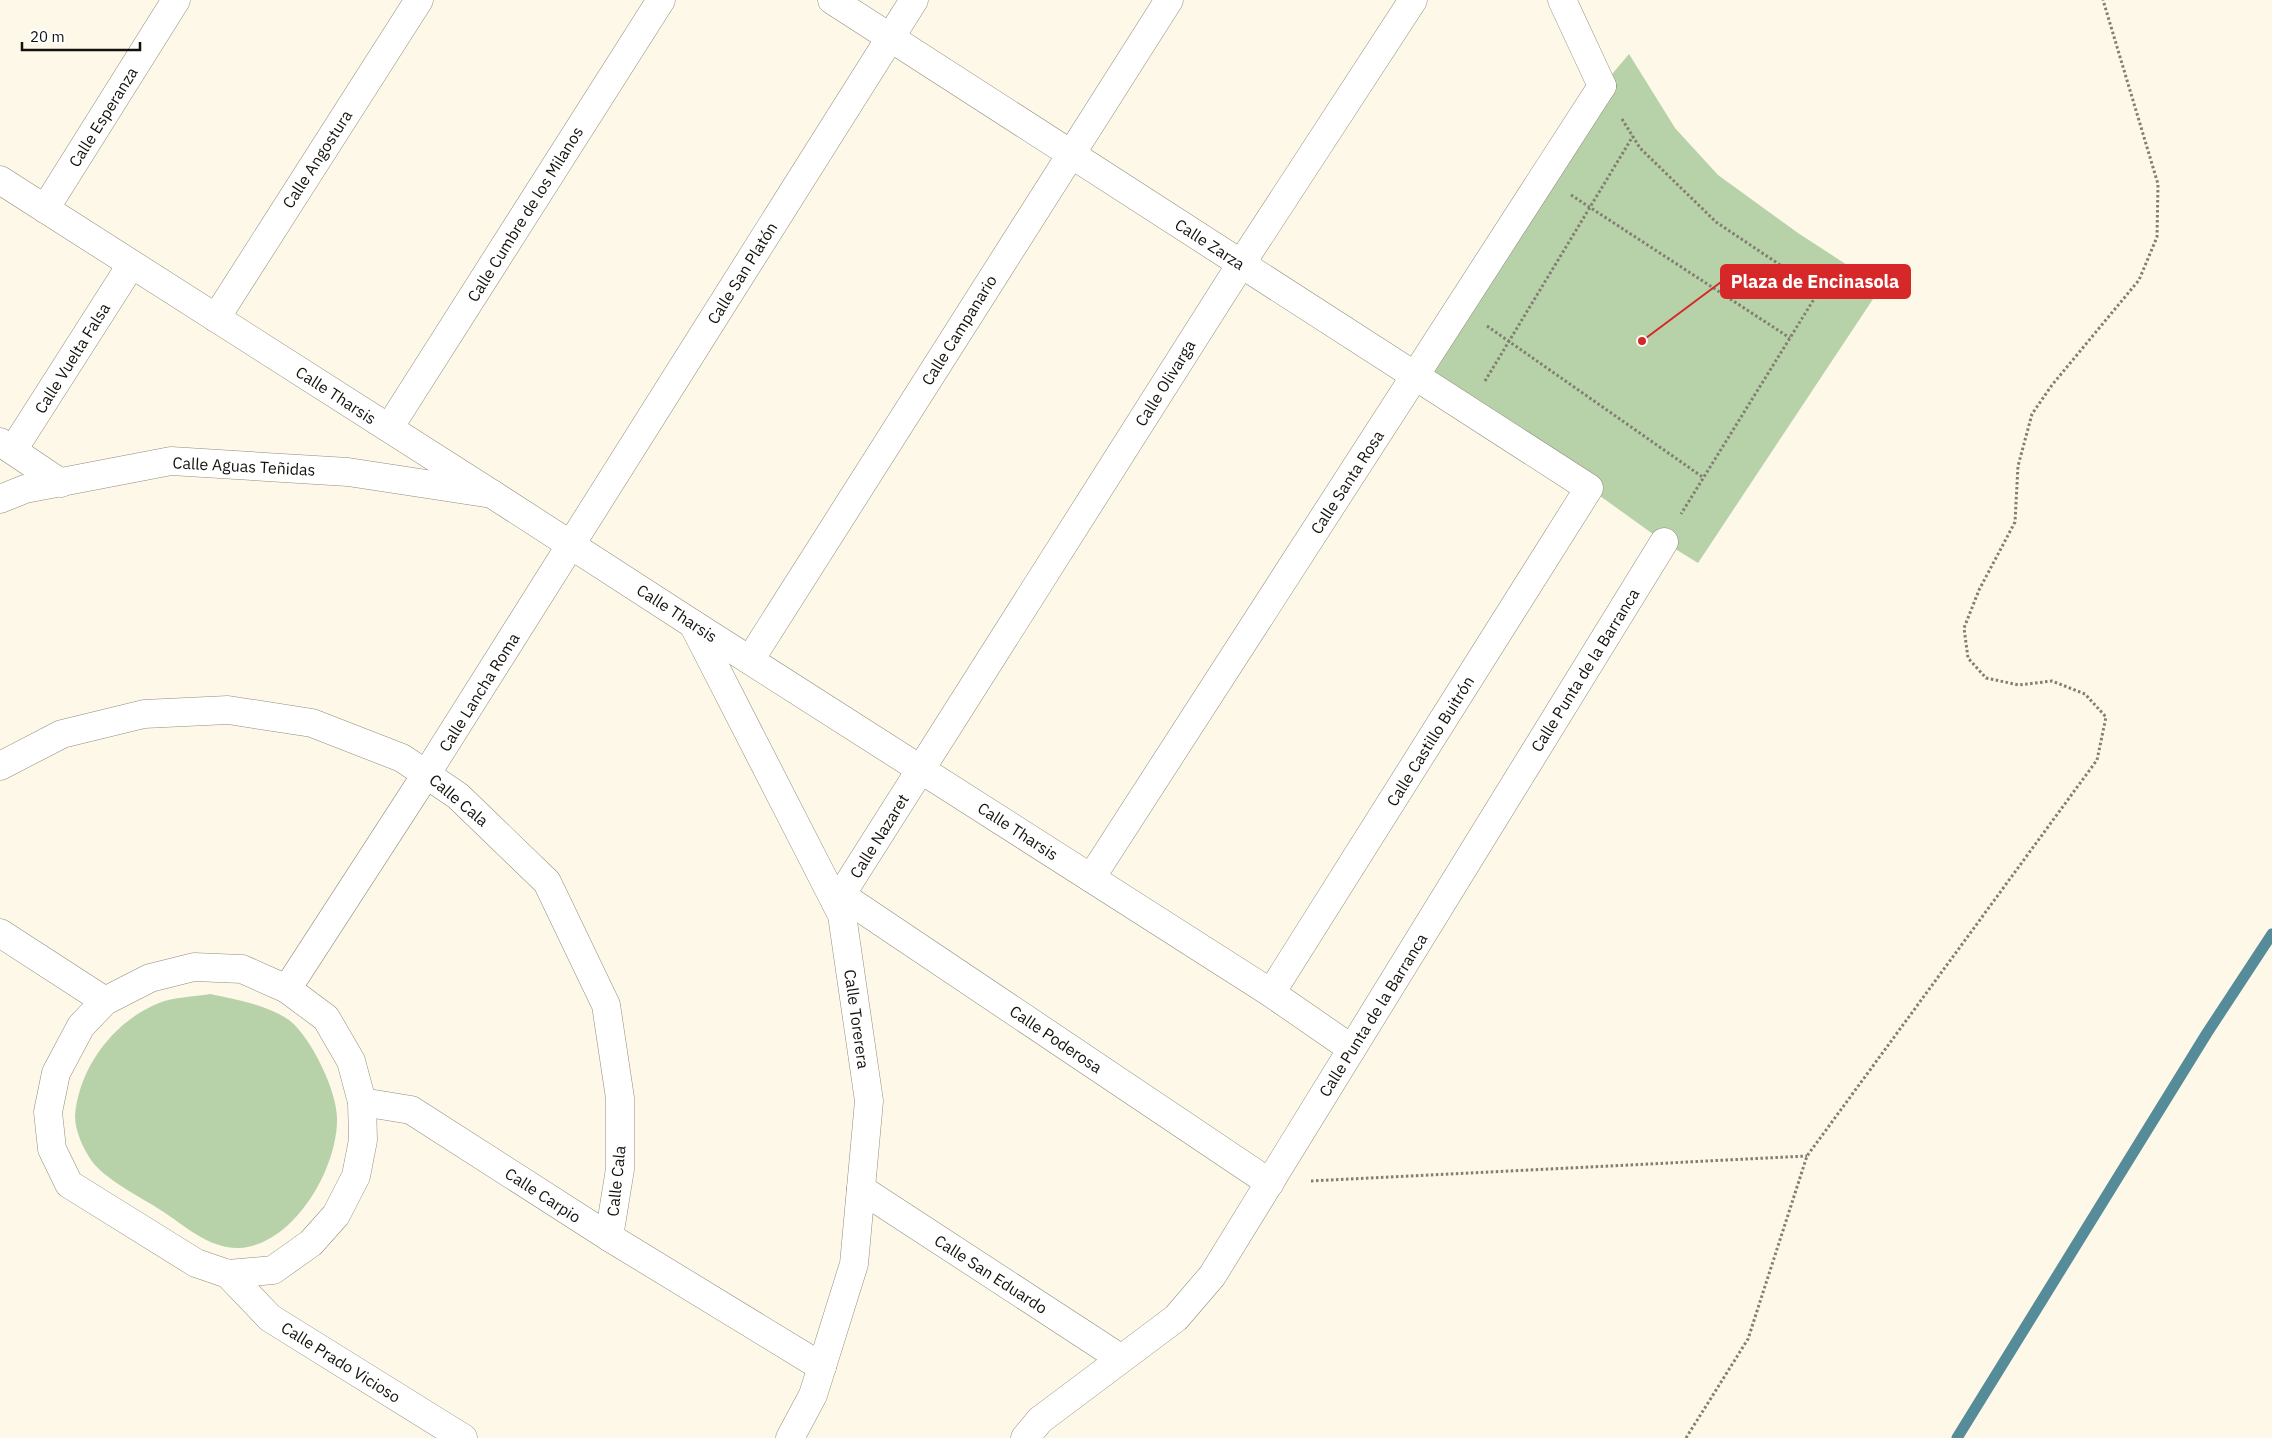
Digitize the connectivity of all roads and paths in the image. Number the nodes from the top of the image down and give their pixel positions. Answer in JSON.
{"nodes":[{"id":1,"x":176,"y":0,"type":"edge"},
{"id":2,"x":419,"y":0,"type":"edge"},
{"id":3,"x":661,"y":0,"type":"edge"},
{"id":4,"x":832,"y":0,"type":"edge"},
{"id":5,"x":914,"y":0,"type":"edge"},
{"id":6,"x":1169,"y":0,"type":"edge"},
{"id":7,"x":1413,"y":0,"type":"edge"},
{"id":8,"x":1562,"y":0,"type":"edge"},
{"id":9,"x":2103,"y":0,"type":"edge"},
{"id":10,"x":890,"y":37,"type":"junction"},
{"id":11,"x":1602,"y":86,"type":"junction"},
{"id":12,"x":1633,"y":136,"type":"junction"},
{"id":13,"x":1071,"y":154,"type":"junction"},
{"id":14,"x":1544,"y":178,"type":"junction"},
{"id":15,"x":0,"y":180,"type":"edge"},
{"id":16,"x":46,"y":209,"type":"junction"},
{"id":17,"x":1241,"y":264,"type":"junction"},
{"id":18,"x":132,"y":265,"type":"junction"},
{"id":19,"x":1460,"y":307,"type":"junction"},
{"id":20,"x":216,"y":318,"type":"junction"},
{"id":21,"x":1790,"y":338,"type":"junction"},
{"id":22,"x":1416,"y":376,"type":"junction"},
{"id":23,"x":1468,"y":410,"type":"junction"},
{"id":24,"x":389,"y":428,"type":"junction"},
{"id":25,"x":7,"y":446,"type":"edge"},
{"id":26,"x":1704,"y":478,"type":"junction"},
{"id":27,"x":61,"y":482,"type":"junction"},
{"id":28,"x":1589,"y":488,"type":"joint"},
{"id":29,"x":492,"y":494,"type":"junction"},
{"id":30,"x":0,"y":499,"type":"edge"},
{"id":31,"x":1664,"y":542,"type":"joint"},
{"id":32,"x":572,"y":546,"type":"junction"},
{"id":33,"x":693,"y":624,"type":"junction"},
{"id":34,"x":750,"y":660,"type":"junction"},
{"id":35,"x":0,"y":766,"type":"edge"},
{"id":36,"x":921,"y":769,"type":"junction"},
{"id":37,"x":428,"y":773,"type":"junction"},
{"id":38,"x":1091,"y":878,"type":"junction"},
{"id":39,"x":839,"y":899,"type":"junction"},
{"id":40,"x":0,"y":933,"type":"edge"},
{"id":41,"x":288,"y":989,"type":"junction"},
{"id":42,"x":1271,"y":993,"type":"junction"},
{"id":43,"x":105,"y":1001,"type":"junction"},
{"id":44,"x":1352,"y":1049,"type":"junction"},
{"id":45,"x":362,"y":1102,"type":"junction"},
{"id":46,"x":1807,"y":1156,"type":"junction"},
{"id":47,"x":1270,"y":1182,"type":"junction"},
{"id":48,"x":861,"y":1189,"type":"junction"},
{"id":49,"x":609,"y":1237,"type":"junction"},
{"id":50,"x":228,"y":1274,"type":"junction"},
{"id":51,"x":1120,"y":1358,"type":"junction"},
{"id":52,"x":822,"y":1367,"type":"junction"},
{"id":53,"x":796,"y":1436,"type":"edge"},
{"id":54,"x":463,"y":1438,"type":"edge"},
{"id":55,"x":1025,"y":1438,"type":"edge"},
{"id":56,"x":1686,"y":1438,"type":"edge"}],
"edges":[{"from":1,"to":16,"type":"street","name":"Calle Esperanza"},
{"from":2,"to":20,"type":"street","name":"Calle Angostura"},
{"from":3,"to":24,"type":"street","name":"Calle Cumbre de los Milanos"},
{"from":4,"to":10,"type":"street","name":"Calle Zarza"},
{"from":5,"to":10,"type":"street","name":"Calle San Platón"},
{"from":6,"to":13,"type":"street","name":"Calle Campanario"},
{"from":7,"to":17,"type":"street","name":"Calle Olivarga"},
{"from":8,"to":11,"type":"street"},
{"from":9,"to":46,"type":"path"},
{"from":10,"to":13,"type":"street","name":"Calle Zarza"},
{"from":10,"to":32,"type":"street","name":"Calle San Platón"},
{"from":11,"to":12,"type":"path"},
{"from":11,"to":14,"type":"street","name":"Calle Santa Rosa"},
{"from":12,"to":21,"type":"path"},
{"from":12,"to":23,"type":"path"},
{"from":13,"to":17,"type":"street","name":"Calle Zarza"},
{"from":13,"to":34,"type":"street","name":"Calle Campanario"},
{"from":14,"to":19,"type":"street","name":"Calle Santa Rosa"},
{"from":14,"to":21,"type":"path"},
{"from":15,"to":16,"type":"street","name":"Calle Tharsis"},
{"from":16,"to":18,"type":"street","name":"Calle Tharsis"},
{"from":17,"to":22,"type":"street","name":"Calle Zarza"},
{"from":17,"to":36,"type":"street","name":"Calle Olivarga"},
{"from":18,"to":20,"type":"street","name":"Calle Tharsis"},
{"from":18,"to":25,"type":"street","name":"Calle Vuelta Falsa"},
{"from":19,"to":22,"type":"street","name":"Calle Santa Rosa"},
{"from":19,"to":26,"type":"path"},
{"from":20,"to":24,"type":"street","name":"Calle Tharsis"},
{"from":21,"to":26,"type":"path"},
{"from":22,"to":23,"type":"street","name":"Calle Zarza"},
{"from":22,"to":38,"type":"street","name":"Calle Santa Rosa"},
{"from":23,"to":28,"type":"street","name":"Calle Zarza"},
{"from":24,"to":29,"type":"street","name":"Calle Tharsis"},
{"from":25,"to":27,"type":"street"},
{"from":26,"to":31,"type":"path"},
{"from":27,"to":29,"type":"street","name":"Calle Aguas Teñidas"},
{"from":27,"to":30,"type":"street","name":"Calle Aguas Teñidas"},
{"from":28,"to":42,"type":"street","name":"Calle Castillo Buitrón"},
{"from":29,"to":32,"type":"street","name":"Calle Tharsis"},
{"from":31,"to":44,"type":"street","name":"Calle Punta de la Barranca"},
{"from":32,"to":33,"type":"street","name":"Calle Tharsis"},
{"from":32,"to":37,"type":"street","name":"Calle Lancha Roma"},
{"from":33,"to":34,"type":"street","name":"Calle Tharsis"},
{"from":33,"to":39,"type":"street","name":"Calle Torerera"},
{"from":34,"to":36,"type":"street","name":"Calle Tharsis"},
{"from":35,"to":37,"type":"street","name":"Calle Cala"},
{"from":36,"to":38,"type":"street","name":"Calle Tharsis"},
{"from":36,"to":39,"type":"street","name":"Calle Nazaret"},
{"from":37,"to":41,"type":"street","name":"Calle Lancha Roma"},
{"from":37,"to":49,"type":"street","name":"Calle Cala"},
{"from":38,"to":42,"type":"street","name":"Calle Tharsis"},
{"from":39,"to":47,"type":"street","name":"Calle Poderosa"},
{"from":39,"to":48,"type":"street","name":"Calle Torerera"},
{"from":40,"to":43,"type":"street"},
{"from":41,"to":43,"type":"street"},
{"from":41,"to":45,"type":"street"},
{"from":42,"to":44,"type":"street","name":"Calle Tharsis"},
{"from":43,"to":50,"type":"street"},
{"from":44,"to":47,"type":"street","name":"Calle Punta de la Barranca"},
{"from":45,"to":49,"type":"street","name":"Calle Carpio"},
{"from":45,"to":50,"type":"street"},
{"from":46,"to":47,"type":"path"},
{"from":46,"to":56,"type":"path"},
{"from":47,"to":51,"type":"street","name":"Calle Punta de la Barranca"},
{"from":48,"to":51,"type":"street","name":"Calle San Eduardo"},
{"from":48,"to":52,"type":"street","name":"Calle Torerera"},
{"from":49,"to":52,"type":"street","name":"Calle Carpio"},
{"from":50,"to":54,"type":"street","name":"Calle Prado Vicioso"},
{"from":51,"to":55,"type":"street","name":"Calle Punta de la Barranca"},
{"from":52,"to":53,"type":"street","name":"Calle Torerera"}]}
